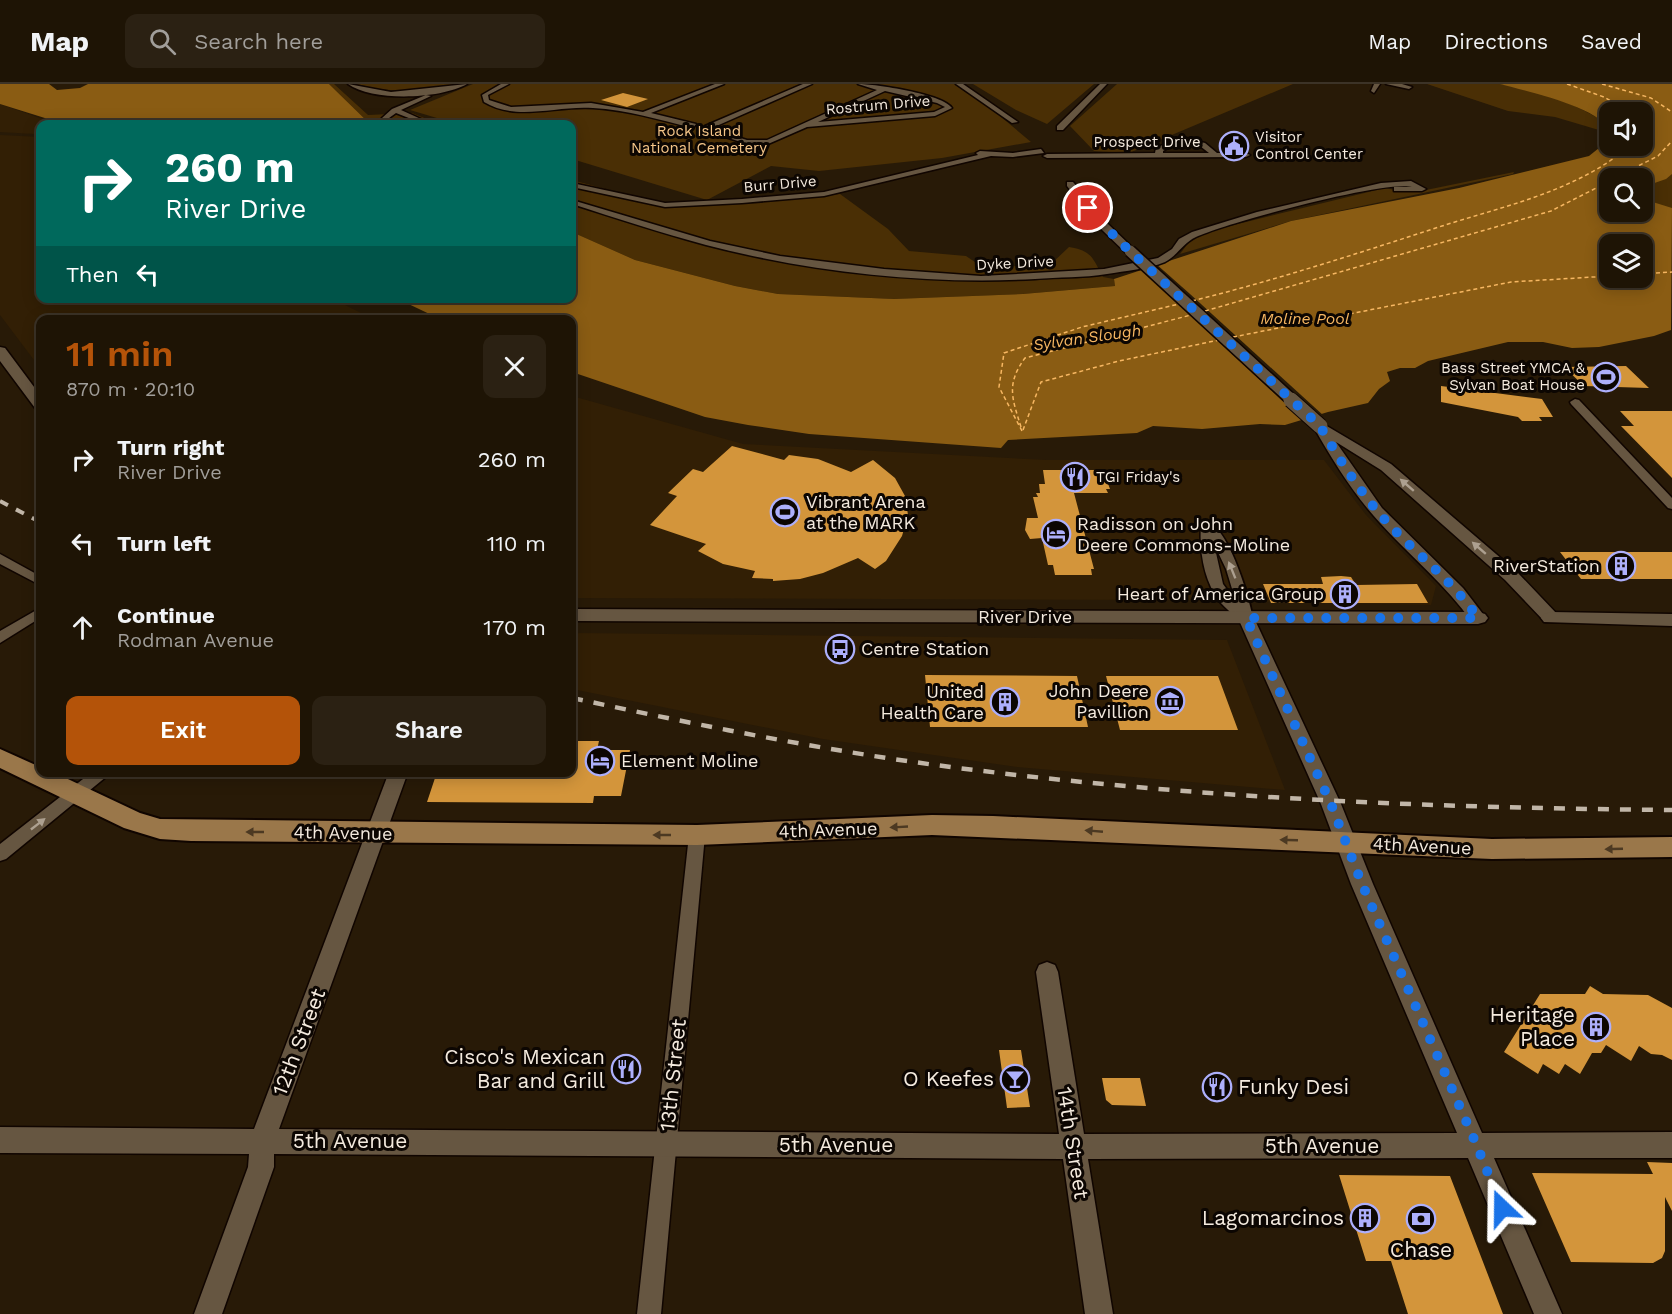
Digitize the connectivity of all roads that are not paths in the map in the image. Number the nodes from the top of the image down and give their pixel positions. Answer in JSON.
{"nodes":[{"id":1,"x":351,"y":84,"type":"edge"},
{"id":2,"x":464,"y":84,"type":"edge"},
{"id":3,"x":506,"y":84,"type":"edge"},
{"id":4,"x":721,"y":84,"type":"edge"},
{"id":5,"x":809,"y":84,"type":"edge"},
{"id":6,"x":861,"y":84,"type":"edge"},
{"id":7,"x":959,"y":84,"type":"edge"},
{"id":8,"x":1104,"y":84,"type":"edge"},
{"id":9,"x":1389,"y":84,"type":"edge"},
{"id":10,"x":1409,"y":87,"type":"dead end"},
{"id":11,"x":445,"y":89,"type":"junction"},
{"id":12,"x":884,"y":89,"type":"junction"},
{"id":13,"x":394,"y":110,"type":"junction"},
{"id":14,"x":834,"y":112,"type":"junction"},
{"id":15,"x":643,"y":114,"type":"junction"},
{"id":16,"x":388,"y":120,"type":"edge"},
{"id":17,"x":419,"y":120,"type":"edge"},
{"id":18,"x":851,"y":121,"type":"junction"},
{"id":19,"x":1014,"y":122,"type":"dead end"},
{"id":20,"x":807,"y":125,"type":"junction"},
{"id":21,"x":1060,"y":128,"type":"dead end"},
{"id":22,"x":706,"y":131,"type":"junction"},
{"id":23,"x":974,"y":153,"type":"dead end"},
{"id":24,"x":1044,"y":153,"type":"joint"},
{"id":25,"x":990,"y":154,"type":"junction"},
{"id":26,"x":1212,"y":155,"type":"junction"},
{"id":27,"x":1246,"y":155,"type":"dead end"},
{"id":28,"x":1160,"y":156,"type":"junction"},
{"id":29,"x":1070,"y":184,"type":"dead end"},
{"id":30,"x":576,"y":185,"type":"edge"},
{"id":31,"x":1397,"y":189,"type":"dead end"},
{"id":32,"x":576,"y":203,"type":"edge"},
{"id":33,"x":664,"y":205,"type":"junction"},
{"id":34,"x":625,"y":218,"type":"junction"},
{"id":35,"x":0,"y":351,"type":"edge"},
{"id":36,"x":36,"y":400,"type":"edge"},
{"id":37,"x":1575,"y":402,"type":"dead end"},
{"id":38,"x":1320,"y":426,"type":"junction"},
{"id":39,"x":1672,"y":505,"type":"edge"},
{"id":40,"x":0,"y":558,"type":"edge"},
{"id":41,"x":36,"y":579,"type":"edge"},
{"id":42,"x":36,"y":615,"type":"edge"},
{"id":43,"x":576,"y":615,"type":"edge"},
{"id":44,"x":1246,"y":618,"type":"junction"},
{"id":45,"x":1478,"y":618,"type":"joint"},
{"id":46,"x":1551,"y":618,"type":"joint"},
{"id":47,"x":1672,"y":620,"type":"edge"},
{"id":48,"x":0,"y":638,"type":"edge"},
{"id":49,"x":0,"y":758,"type":"edge"},
{"id":50,"x":36,"y":775,"type":"edge"},
{"id":51,"x":40,"y":777,"type":"edge"},
{"id":52,"x":98,"y":777,"type":"edge"},
{"id":53,"x":397,"y":777,"type":"edge"},
{"id":54,"x":76,"y":794,"type":"junction"},
{"id":55,"x":377,"y":834,"type":"junction"},
{"id":56,"x":697,"y":835,"type":"junction"},
{"id":57,"x":1347,"y":842,"type":"junction"},
{"id":58,"x":1672,"y":848,"type":"edge"},
{"id":59,"x":0,"y":854,"type":"edge"},
{"id":60,"x":1047,"y":972,"type":"dead end"},
{"id":61,"x":0,"y":1140,"type":"edge"},
{"id":62,"x":262,"y":1141,"type":"junction"},
{"id":63,"x":666,"y":1143,"type":"junction"},
{"id":64,"x":1672,"y":1145,"type":"edge"},
{"id":65,"x":1477,"y":1146,"type":"junction"},
{"id":66,"x":1074,"y":1147,"type":"junction"},
{"id":67,"x":208,"y":1314,"type":"edge"},
{"id":68,"x":649,"y":1314,"type":"edge"},
{"id":69,"x":1099,"y":1314,"type":"edge"},
{"id":70,"x":1548,"y":1314,"type":"edge"}],
"edges":[{"from":1,"to":11,"type":"street"},
{"from":2,"to":11,"type":"street"},
{"from":3,"to":15,"type":"street"},
{"from":4,"to":15,"type":"street"},
{"from":5,"to":22,"type":"street"},
{"from":6,"to":12,"type":"street"},
{"from":7,"to":19,"type":"street"},
{"from":8,"to":21,"type":"street"},
{"from":9,"to":10,"type":"street"},
{"from":11,"to":13,"type":"street"},
{"from":12,"to":14,"type":"street"},
{"from":12,"to":18,"type":"street","name":"Rostrum Drive"},
{"from":13,"to":16,"type":"street"},
{"from":13,"to":17,"type":"street"},
{"from":14,"to":18,"type":"street"},
{"from":14,"to":20,"type":"street"},
{"from":15,"to":22,"type":"street"},
{"from":18,"to":20,"type":"street","name":"Rostrum Drive"},
{"from":20,"to":22,"type":"street"},
{"from":23,"to":25,"type":"street","name":"Burr Drive"},
{"from":24,"to":25,"type":"street","name":"Burr Drive"},
{"from":24,"to":28,"type":"street","name":"Prospect Drive"},
{"from":25,"to":33,"type":"street","name":"Burr Drive"},
{"from":26,"to":27,"type":"street","name":"Prospect Drive"},
{"from":26,"to":28,"type":"street","name":"Prospect Drive"},
{"from":26,"to":28,"type":"street"},
{"from":29,"to":38,"type":"street","bridge":true},
{"from":30,"to":33,"type":"street","name":"Burr Drive"},
{"from":31,"to":34,"type":"street","name":"Dyke Drive"},
{"from":32,"to":34,"type":"street","name":"Dyke Drive"},
{"from":33,"to":34,"type":"street"},
{"from":35,"to":36,"type":"main road"},
{"from":37,"to":39,"type":"street"},
{"from":38,"to":45,"type":"street"},
{"from":46,"to":38,"type":"street","one_way":true},
{"from":40,"to":41,"type":"street"},
{"from":42,"to":48,"type":"street"},
{"from":43,"to":44,"type":"main road","name":"River Drive"},
{"from":44,"to":44,"type":"street","one_way":true},
{"from":44,"to":45,"type":"main road","name":"River Drive"},
{"from":44,"to":57,"type":"street"},
{"from":46,"to":47,"type":"main road"},
{"from":49,"to":50,"type":"main road","name":"4th Avenue"},
{"from":51,"to":54,"type":"main road","name":"4th Avenue"},
{"from":52,"to":54,"type":"street"},
{"from":53,"to":55,"type":"street","name":"12th Street"},
{"from":55,"to":54,"type":"main road","name":"4th Avenue","one_way":true},
{"from":59,"to":54,"type":"street","one_way":true},
{"from":56,"to":55,"type":"main road","name":"4th Avenue","one_way":true},
{"from":55,"to":62,"type":"street","name":"12th Street"},
{"from":57,"to":56,"type":"main road","name":"4th Avenue","one_way":true},
{"from":56,"to":63,"type":"street","name":"13th Street"},
{"from":58,"to":57,"type":"main road","name":"4th Avenue","one_way":true},
{"from":57,"to":65,"type":"street"},
{"from":60,"to":66,"type":"street","name":"14th Street"},
{"from":61,"to":62,"type":"street","name":"5th Avenue"},
{"from":62,"to":63,"type":"street","name":"5th Avenue"},
{"from":62,"to":67,"type":"street","name":"12th Street"},
{"from":63,"to":66,"type":"street","name":"5th Avenue"},
{"from":63,"to":68,"type":"street","name":"13th Street"},
{"from":64,"to":65,"type":"street","name":"5th Avenue"},
{"from":65,"to":66,"type":"street","name":"5th Avenue"},
{"from":65,"to":70,"type":"street"},
{"from":66,"to":69,"type":"street","name":"14th Street"}]}
